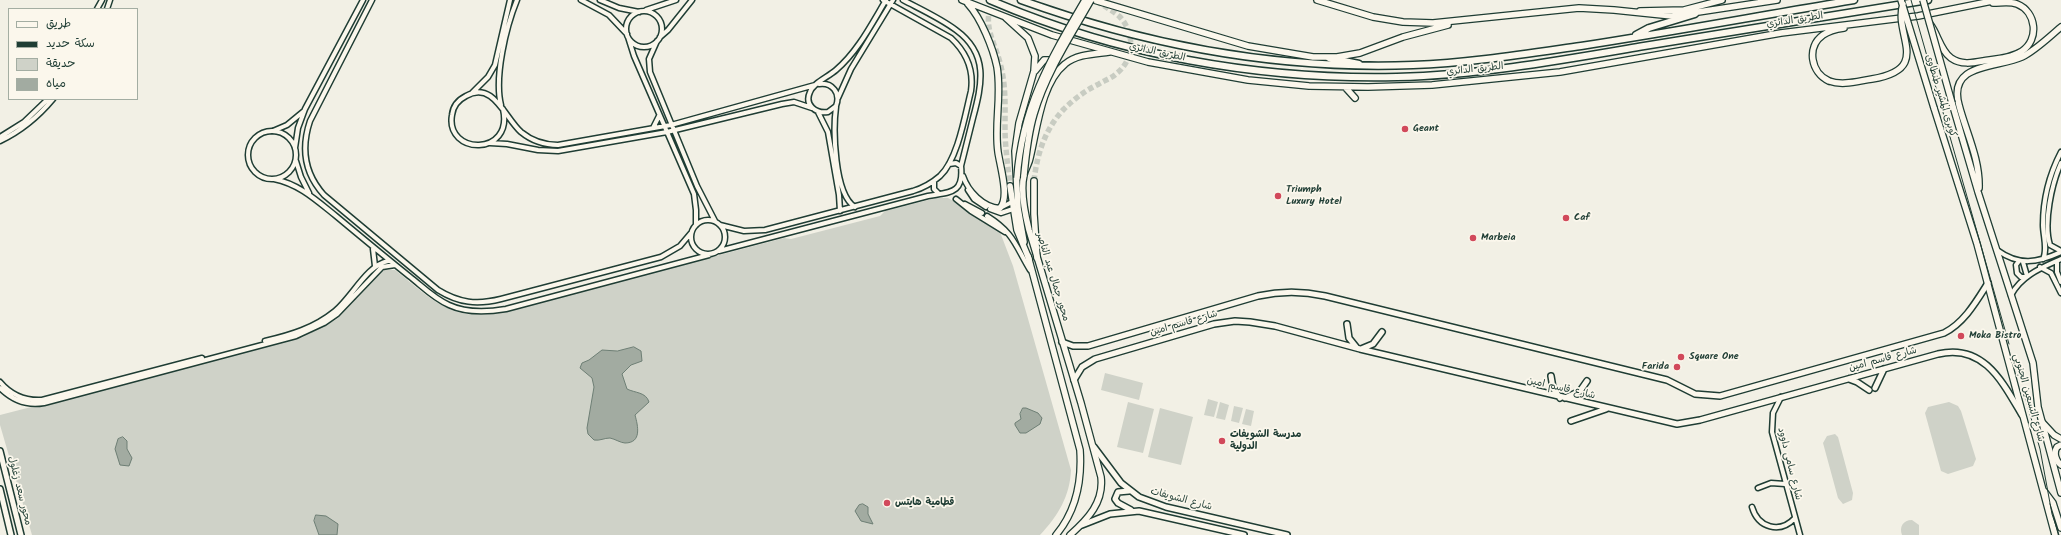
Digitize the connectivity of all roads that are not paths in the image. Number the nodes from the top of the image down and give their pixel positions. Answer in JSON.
{"nodes":[{"id":1,"x":362,"y":0,"type":"edge"},
{"id":2,"x":372,"y":0,"type":"edge"},
{"id":3,"x":510,"y":0,"type":"edge"},
{"id":4,"x":517,"y":0,"type":"edge"},
{"id":5,"x":581,"y":0,"type":"edge"},
{"id":6,"x":600,"y":0,"type":"edge"},
{"id":7,"x":676,"y":0,"type":"edge"},
{"id":8,"x":692,"y":0,"type":"edge"},
{"id":9,"x":884,"y":0,"type":"edge"},
{"id":10,"x":903,"y":0,"type":"edge"},
{"id":11,"x":963,"y":0,"type":"edge"},
{"id":12,"x":990,"y":0,"type":"edge"},
{"id":13,"x":1021,"y":0,"type":"edge"},
{"id":14,"x":1085,"y":0,"type":"edge"},
{"id":15,"x":1091,"y":0,"type":"edge"},
{"id":16,"x":1094,"y":0,"type":"edge"},
{"id":17,"x":1317,"y":0,"type":"edge"},
{"id":18,"x":1722,"y":0,"type":"edge"},
{"id":19,"x":1777,"y":0,"type":"edge"},
{"id":20,"x":1854,"y":0,"type":"edge"},
{"id":21,"x":1923,"y":0,"type":"edge"},
{"id":22,"x":1928,"y":0,"type":"edge"},
{"id":23,"x":1997,"y":0,"type":"edge"},
{"id":24,"x":892,"y":2,"type":"edge"},
{"id":25,"x":1902,"y":2,"type":"edge"},
{"id":26,"x":1983,"y":3,"type":"junction"},
{"id":27,"x":641,"y":11,"type":"junction"},
{"id":28,"x":1629,"y":12,"type":"junction"},
{"id":29,"x":1695,"y":14,"type":"junction"},
{"id":30,"x":1006,"y":18,"type":"junction"},
{"id":31,"x":1454,"y":22,"type":"junction"},
{"id":32,"x":1856,"y":23,"type":"junction"},
{"id":33,"x":1930,"y":23,"type":"junction"},
{"id":34,"x":2061,"y":27,"type":"edge"},
{"id":35,"x":627,"y":35,"type":"junction"},
{"id":36,"x":660,"y":37,"type":"junction"},
{"id":37,"x":1633,"y":37,"type":"junction"},
{"id":38,"x":657,"y":41,"type":"junction"},
{"id":39,"x":1109,"y":52,"type":"junction"},
{"id":40,"x":1329,"y":58,"type":"junction"},
{"id":41,"x":1364,"y":66,"type":"junction"},
{"id":42,"x":1033,"y":74,"type":"junction"},
{"id":43,"x":982,"y":75,"type":"junction"},
{"id":44,"x":972,"y":76,"type":"junction"},
{"id":45,"x":1054,"y":77,"type":"junction"},
{"id":46,"x":817,"y":84,"type":"junction"},
{"id":47,"x":1345,"y":87,"type":"junction"},
{"id":48,"x":470,"y":94,"type":"junction"},
{"id":49,"x":1355,"y":98,"type":"dead end"},
{"id":50,"x":47,"y":100,"type":"edge"},
{"id":51,"x":52,"y":100,"type":"edge"},
{"id":52,"x":838,"y":100,"type":"junction"},
{"id":53,"x":836,"y":106,"type":"junction"},
{"id":54,"x":502,"y":108,"type":"junction"},
{"id":55,"x":812,"y":108,"type":"junction"},
{"id":56,"x":305,"y":109,"type":"junction"},
{"id":57,"x":818,"y":112,"type":"junction"},
{"id":58,"x":660,"y":116,"type":"junction"},
{"id":59,"x":671,"y":125,"type":"junction"},
{"id":60,"x":664,"y":126,"type":"junction"},
{"id":61,"x":962,"y":127,"type":"junction"},
{"id":62,"x":653,"y":128,"type":"junction"},
{"id":63,"x":673,"y":130,"type":"junction"},
{"id":64,"x":970,"y":130,"type":"junction"},
{"id":65,"x":270,"y":131,"type":"junction"},
{"id":66,"x":667,"y":132,"type":"junction"},
{"id":67,"x":0,"y":137,"type":"edge"},
{"id":68,"x":0,"y":141,"type":"edge"},
{"id":69,"x":490,"y":143,"type":"junction"},
{"id":70,"x":295,"y":148,"type":"junction"},
{"id":71,"x":2061,"y":152,"type":"edge"},
{"id":72,"x":2060,"y":157,"type":"edge"},
{"id":73,"x":296,"y":159,"type":"junction"},
{"id":74,"x":2061,"y":163,"type":"edge"},
{"id":75,"x":949,"y":164,"type":"junction"},
{"id":76,"x":961,"y":166,"type":"junction"},
{"id":77,"x":962,"y":175,"type":"junction"},
{"id":78,"x":1024,"y":175,"type":"junction"},
{"id":79,"x":1017,"y":178,"type":"junction"},
{"id":80,"x":274,"y":179,"type":"junction"},
{"id":81,"x":934,"y":181,"type":"junction"},
{"id":82,"x":1034,"y":182,"type":"tunnel mouth"},
{"id":83,"x":966,"y":183,"type":"junction"},
{"id":84,"x":1010,"y":186,"type":"tunnel mouth"},
{"id":85,"x":1978,"y":192,"type":"junction"},
{"id":86,"x":938,"y":194,"type":"junction"},
{"id":87,"x":945,"y":194,"type":"junction"},
{"id":88,"x":311,"y":195,"type":"junction"},
{"id":89,"x":1962,"y":197,"type":"joint"},
{"id":90,"x":956,"y":199,"type":"junction"},
{"id":91,"x":1012,"y":202,"type":"junction"},
{"id":92,"x":855,"y":207,"type":"junction"},
{"id":93,"x":986,"y":207,"type":"dead end"},
{"id":94,"x":1000,"y":208,"type":"junction"},
{"id":95,"x":1013,"y":208,"type":"junction"},
{"id":96,"x":990,"y":209,"type":"dead end"},
{"id":97,"x":840,"y":211,"type":"junction"},
{"id":98,"x":982,"y":213,"type":"dead end"},
{"id":99,"x":987,"y":216,"type":"dead end"},
{"id":100,"x":715,"y":221,"type":"junction"},
{"id":101,"x":696,"y":225,"type":"junction"},
{"id":102,"x":720,"y":225,"type":"junction"},
{"id":103,"x":691,"y":234,"type":"junction"},
{"id":104,"x":1014,"y":239,"type":"junction"},
{"id":105,"x":373,"y":248,"type":"junction"},
{"id":106,"x":1997,"y":250,"type":"junction"},
{"id":107,"x":719,"y":251,"type":"junction"},
{"id":108,"x":2061,"y":251,"type":"edge"},
{"id":109,"x":709,"y":255,"type":"junction"},
{"id":110,"x":1037,"y":258,"type":"junction"},
{"id":111,"x":1029,"y":259,"type":"junction"},
{"id":112,"x":2043,"y":259,"type":"junction"},
{"id":113,"x":388,"y":260,"type":"junction"},
{"id":114,"x":2059,"y":260,"type":"edge"},
{"id":115,"x":2021,"y":262,"type":"junction"},
{"id":116,"x":375,"y":266,"type":"junction"},
{"id":117,"x":395,"y":266,"type":"junction"},
{"id":118,"x":2040,"y":267,"type":"junction"},
{"id":119,"x":414,"y":271,"type":"junction"},
{"id":120,"x":1032,"y":274,"type":"junction"},
{"id":121,"x":410,"y":276,"type":"junction"},
{"id":122,"x":2027,"y":277,"type":"junction"},
{"id":123,"x":2061,"y":282,"type":"edge"},
{"id":124,"x":1988,"y":283,"type":"junction"},
{"id":125,"x":2061,"y":293,"type":"edge"},
{"id":126,"x":2011,"y":296,"type":"junction"},
{"id":127,"x":341,"y":308,"type":"junction"},
{"id":128,"x":1347,"y":324,"type":"dead end"},
{"id":129,"x":1382,"y":332,"type":"dead end"},
{"id":130,"x":1062,"y":342,"type":"junction"},
{"id":131,"x":1359,"y":349,"type":"junction"},
{"id":132,"x":1884,"y":369,"type":"junction"},
{"id":133,"x":1550,"y":376,"type":"dead end"},
{"id":134,"x":1848,"y":379,"type":"junction"},
{"id":135,"x":1074,"y":380,"type":"junction"},
{"id":136,"x":1587,"y":381,"type":"dead end"},
{"id":137,"x":0,"y":382,"type":"edge"},
{"id":138,"x":0,"y":388,"type":"edge"},
{"id":139,"x":1875,"y":388,"type":"dead end"},
{"id":140,"x":1869,"y":390,"type":"dead end"},
{"id":141,"x":1781,"y":397,"type":"junction"},
{"id":142,"x":1562,"y":398,"type":"junction"},
{"id":143,"x":1607,"y":409,"type":"junction"},
{"id":144,"x":2024,"y":420,"type":"junction"},
{"id":145,"x":1572,"y":421,"type":"dead end"},
{"id":146,"x":2042,"y":422,"type":"junction"},
{"id":147,"x":2061,"y":439,"type":"edge"},
{"id":148,"x":2061,"y":445,"type":"edge"},
{"id":149,"x":1094,"y":446,"type":"junction"},
{"id":150,"x":0,"y":451,"type":"edge"},
{"id":151,"x":2061,"y":465,"type":"edge"},
{"id":152,"x":2,"y":467,"type":"edge"},
{"id":153,"x":1785,"y":484,"type":"junction"},
{"id":154,"x":1758,"y":488,"type":"dead end"},
{"id":155,"x":2061,"y":488,"type":"edge"},
{"id":156,"x":0,"y":489,"type":"edge"},
{"id":157,"x":1129,"y":491,"type":"junction"},
{"id":158,"x":2044,"y":491,"type":"junction"},
{"id":159,"x":2061,"y":492,"type":"edge"},
{"id":160,"x":1752,"y":507,"type":"dead end"},
{"id":161,"x":1131,"y":511,"type":"junction"},
{"id":162,"x":1795,"y":518,"type":"junction"},
{"id":163,"x":1082,"y":525,"type":"junction"},
{"id":164,"x":2061,"y":528,"type":"edge"},
{"id":165,"x":11,"y":535,"type":"edge"},
{"id":166,"x":21,"y":535,"type":"edge"},
{"id":167,"x":1056,"y":535,"type":"edge"},
{"id":168,"x":1070,"y":535,"type":"edge"},
{"id":169,"x":1244,"y":535,"type":"edge"},
{"id":170,"x":1287,"y":535,"type":"edge"},
{"id":171,"x":1800,"y":535,"type":"edge"},
{"id":172,"x":2055,"y":535,"type":"edge"}],
"edges":[{"from":1,"to":56,"type":"street"},
{"from":2,"to":119,"type":"street"},
{"from":3,"to":48,"type":"street"},
{"from":4,"to":54,"type":"street"},
{"from":5,"to":35,"type":"street"},
{"from":6,"to":27,"type":"street"},
{"from":7,"to":27,"type":"street"},
{"from":8,"to":36,"type":"street"},
{"from":9,"to":24,"type":"street"},
{"from":9,"to":46,"type":"street"},
{"from":10,"to":43,"type":"street"},
{"from":11,"to":30,"type":"main road","name":"الطريق الدائري"},
{"from":11,"to":94,"type":"main road"},
{"from":12,"to":22,"type":"highway","name":"الطريق الدائري"},
{"from":13,"to":41,"type":"highway","name":"الطريق الدائري"},
{"from":14,"to":79,"type":"main road","bridge":true},
{"from":15,"to":78,"type":"main road","bridge":true},
{"from":16,"to":40,"type":"main road"},
{"from":17,"to":31,"type":"main road"},
{"from":18,"to":28,"type":"main road"},
{"from":19,"to":29,"type":"main road"},
{"from":20,"to":37,"type":"highway","name":"الطريق الدائري"},
{"from":21,"to":33,"type":"main road","name":"كوبرى المشير طنطاوى","bridge":true},
{"from":23,"to":26,"type":"main road","name":"الطريق الدائري"},
{"from":24,"to":44,"type":"street"},
{"from":24,"to":52,"type":"street"},
{"from":25,"to":32,"type":"main road","bridge":true},
{"from":25,"to":89,"type":"main road","name":"كوبرى المشير طنطاوى","bridge":true},
{"from":26,"to":32,"type":"main road","name":"الطريق الدائري"},
{"from":26,"to":33,"type":"main road","bridge":true},
{"from":27,"to":35,"type":"street"},
{"from":27,"to":36,"type":"street"},
{"from":28,"to":29,"type":"main road"},
{"from":28,"to":31,"type":"main road"},
{"from":29,"to":37,"type":"highway"},
{"from":30,"to":39,"type":"main road","name":"الطريق الدائري"},
{"from":30,"to":42,"type":"main road","name":"محور جمال عبد الناصر"},
{"from":31,"to":40,"type":"main road"},
{"from":32,"to":47,"type":"main road","name":"الطريق الدائري"},
{"from":33,"to":85,"type":"main road","name":"كوبرى المشير طنطاوى","bridge":true},
{"from":34,"to":85,"type":"main road"},
{"from":35,"to":38,"type":"street"},
{"from":35,"to":58,"type":"street"},
{"from":36,"to":38,"type":"street"},
{"from":37,"to":41,"type":"highway","name":"الطريق الدائري"},
{"from":38,"to":59,"type":"street"},
{"from":39,"to":45,"type":"main road","name":"محور جمال عبد الناصر"},
{"from":39,"to":47,"type":"main road","name":"الطريق الدائري"},
{"from":40,"to":41,"type":"highway"},
{"from":42,"to":45,"type":"main road"},
{"from":42,"to":79,"type":"main road","name":"محور جمال عبد الناصر"},
{"from":43,"to":44,"type":"street"},
{"from":43,"to":64,"type":"street"},
{"from":44,"to":61,"type":"street"},
{"from":45,"to":78,"type":"main road","name":"محور جمال عبد الناصر"},
{"from":46,"to":52,"type":"street"},
{"from":46,"to":55,"type":"street"},
{"from":46,"to":59,"type":"street"},
{"from":47,"to":49,"type":"main road"},
{"from":48,"to":54,"type":"street"},
{"from":48,"to":69,"type":"street"},
{"from":50,"to":67,"type":"street"},
{"from":51,"to":68,"type":"street"},
{"from":52,"to":53,"type":"street"},
{"from":53,"to":57,"type":"street"},
{"from":53,"to":92,"type":"street"},
{"from":54,"to":62,"type":"street"},
{"from":54,"to":69,"type":"street"},
{"from":55,"to":57,"type":"street"},
{"from":55,"to":63,"type":"street"},
{"from":56,"to":65,"type":"street"},
{"from":56,"to":70,"type":"street"},
{"from":57,"to":97,"type":"street"},
{"from":58,"to":60,"type":"street"},
{"from":58,"to":62,"type":"street"},
{"from":59,"to":60,"type":"street"},
{"from":59,"to":63,"type":"street"},
{"from":60,"to":62,"type":"street"},
{"from":60,"to":66,"type":"street"},
{"from":61,"to":64,"type":"street"},
{"from":61,"to":75,"type":"street"},
{"from":63,"to":66,"type":"street"},
{"from":63,"to":100,"type":"street"},
{"from":64,"to":76,"type":"street"},
{"from":65,"to":70,"type":"street"},
{"from":65,"to":80,"type":"street"},
{"from":66,"to":69,"type":"street"},
{"from":66,"to":101,"type":"street"},
{"from":70,"to":73,"type":"street"},
{"from":71,"to":72,"type":"street"},
{"from":72,"to":112,"type":"street"},
{"from":73,"to":80,"type":"street"},
{"from":73,"to":88,"type":"street"},
{"from":74,"to":108,"type":"street"},
{"from":75,"to":76,"type":"street"},
{"from":75,"to":81,"type":"street"},
{"from":76,"to":77,"type":"street"},
{"from":77,"to":83,"type":"street"},
{"from":77,"to":87,"type":"street"},
{"from":78,"to":110,"type":"main road","name":"محور جمال عبد الناصر"},
{"from":79,"to":111,"type":"main road","name":"محور جمال عبد الناصر"},
{"from":80,"to":88,"type":"street"},
{"from":81,"to":86,"type":"street"},
{"from":81,"to":92,"type":"street"},
{"from":82,"to":110,"type":"main road"},
{"from":83,"to":93,"type":"street"},
{"from":83,"to":94,"type":"street"},
{"from":84,"to":91,"type":"main road"},
{"from":85,"to":106,"type":"main road","name":"شارع التسعين الجنوبي"},
{"from":86,"to":87,"type":"street"},
{"from":86,"to":107,"type":"street"},
{"from":87,"to":90,"type":"street"},
{"from":88,"to":105,"type":"street"},
{"from":89,"to":124,"type":"main road","name":"شارع التسعين الجنوبي"},
{"from":90,"to":98,"type":"street"},
{"from":90,"to":104,"type":"street"},
{"from":91,"to":94,"type":"street"},
{"from":91,"to":95,"type":"main road"},
{"from":92,"to":97,"type":"street"},
{"from":95,"to":96,"type":"street"},
{"from":95,"to":111,"type":"main road"},
{"from":97,"to":102,"type":"street"},
{"from":99,"to":104,"type":"street"},
{"from":100,"to":101,"type":"street"},
{"from":100,"to":102,"type":"street"},
{"from":101,"to":103,"type":"street"},
{"from":102,"to":107,"type":"street"},
{"from":103,"to":109,"type":"street"},
{"from":103,"to":119,"type":"street"},
{"from":104,"to":120,"type":"street"},
{"from":105,"to":113,"type":"street"},
{"from":105,"to":116,"type":"street"},
{"from":106,"to":115,"type":"street"},
{"from":106,"to":126,"type":"main road","name":"شارع التسعين الجنوبي"},
{"from":107,"to":109,"type":"street"},
{"from":108,"to":112,"type":"street"},
{"from":109,"to":121,"type":"street"},
{"from":110,"to":130,"type":"main road","name":"محور جمال عبد الناصر"},
{"from":111,"to":120,"type":"main road","name":"محور جمال عبد الناصر"},
{"from":112,"to":115,"type":"street"},
{"from":113,"to":116,"type":"street"},
{"from":113,"to":117,"type":"street"},
{"from":114,"to":118,"type":"street"},
{"from":114,"to":123,"type":"street"},
{"from":115,"to":122,"type":"street"},
{"from":115,"to":122,"type":"street"},
{"from":116,"to":127,"type":"street"},
{"from":117,"to":121,"type":"street"},
{"from":117,"to":127,"type":"street"},
{"from":118,"to":122,"type":"street"},
{"from":118,"to":125,"type":"street"},
{"from":119,"to":121,"type":"street"},
{"from":120,"to":167,"type":"main road","name":"محور جمال عبد الناصر"},
{"from":122,"to":126,"type":"street"},
{"from":124,"to":130,"type":"main road","name":"شارع قاسم امين"},
{"from":124,"to":144,"type":"main road","name":"شارع التسعين الجنوبي"},
{"from":126,"to":146,"type":"main road","name":"شارع التسعين الجنوبي"},
{"from":127,"to":137,"type":"street"},
{"from":127,"to":138,"type":"street"},
{"from":128,"to":131,"type":"main road"},
{"from":129,"to":131,"type":"main road"},
{"from":130,"to":135,"type":"main road","name":"محور جمال عبد الناصر"},
{"from":131,"to":135,"type":"main road","name":"شارع قاسم امين"},
{"from":131,"to":142,"type":"main road","name":"شارع قاسم امين"},
{"from":132,"to":134,"type":"main road","name":"شارع قاسم امين"},
{"from":132,"to":139,"type":"main road"},
{"from":132,"to":144,"type":"main road","name":"شارع قاسم امين"},
{"from":133,"to":142,"type":"main road"},
{"from":134,"to":140,"type":"main road"},
{"from":134,"to":141,"type":"main road","name":"شارع قاسم امين"},
{"from":135,"to":149,"type":"main road","name":"محور جمال عبد الناصر"},
{"from":136,"to":142,"type":"main road"},
{"from":141,"to":143,"type":"main road","name":"شارع قاسم امين"},
{"from":141,"to":153,"type":"street","name":"شارع سامى داوود"},
{"from":142,"to":143,"type":"main road","name":"شارع قاسم امين"},
{"from":143,"to":145,"type":"main road"},
{"from":144,"to":158,"type":"main road","name":"شارع التسعين الجنوبي"},
{"from":146,"to":147,"type":"main road"},
{"from":146,"to":159,"type":"main road","name":"شارع التسعين الجنوبي"},
{"from":148,"to":151,"type":"main road"},
{"from":149,"to":157,"type":"main road","name":"شارع الشويفات"},
{"from":149,"to":163,"type":"main road","name":"محور جمال عبد الناصر"},
{"from":150,"to":152,"type":"main road","name":"محور سعد زغلول"},
{"from":152,"to":166,"type":"main road","name":"محور سعد زغلول"},
{"from":153,"to":154,"type":"street"},
{"from":153,"to":162,"type":"street","name":"شارع سامى داوود"},
{"from":155,"to":159,"type":"main road"},
{"from":156,"to":165,"type":"main road","name":"محور سعد زغلول"},
{"from":157,"to":161,"type":"main road"},
{"from":157,"to":170,"type":"main road","name":"شارع الشويفات"},
{"from":158,"to":164,"type":"main road"},
{"from":158,"to":172,"type":"main road","name":"شارع التسعين الجنوبي"},
{"from":160,"to":162,"type":"street"},
{"from":161,"to":163,"type":"main road","name":"شارع الشويفات"},
{"from":161,"to":169,"type":"main road","name":"شارع الشويفات"},
{"from":162,"to":171,"type":"street","name":"شارع سامى داوود"},
{"from":163,"to":168,"type":"main road","name":"محور جمال عبد الناصر"}]}
